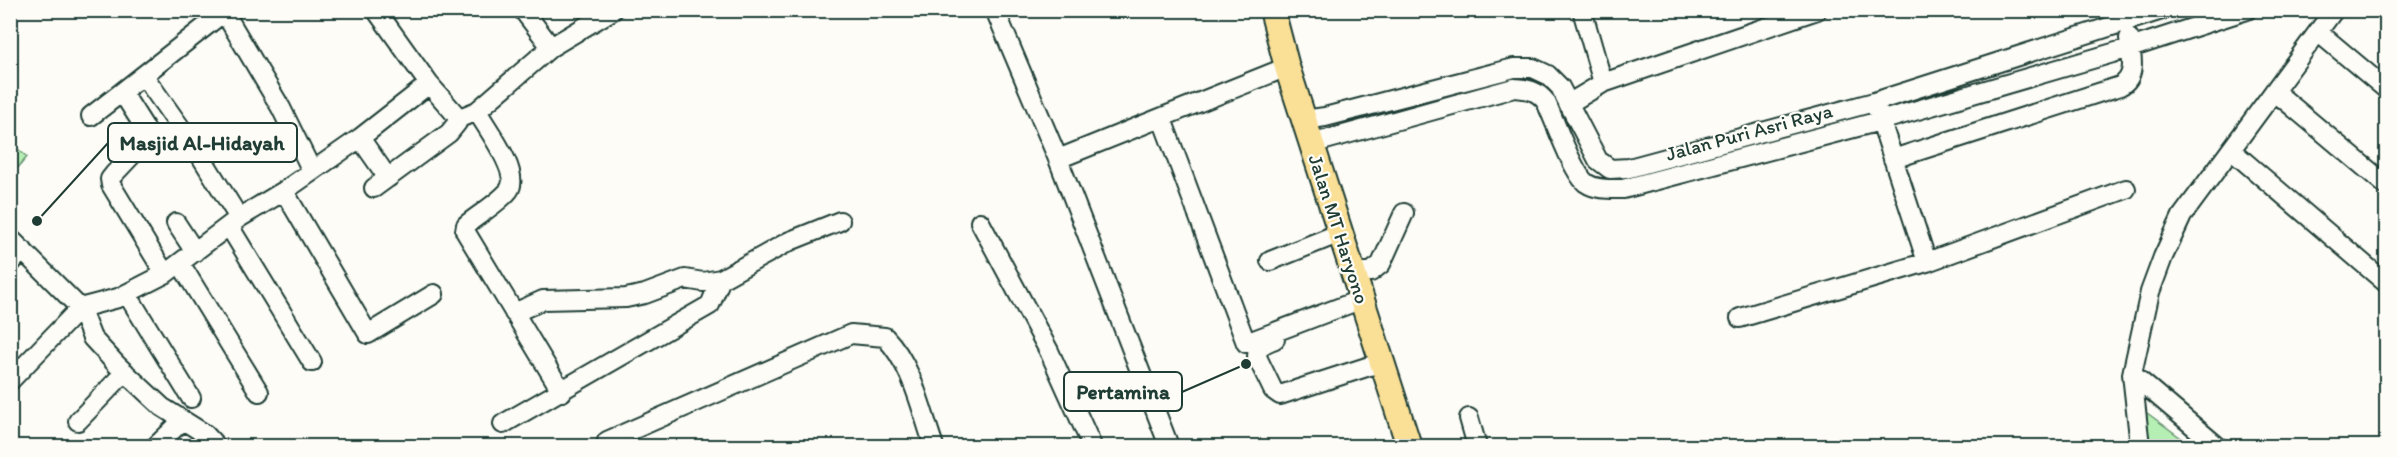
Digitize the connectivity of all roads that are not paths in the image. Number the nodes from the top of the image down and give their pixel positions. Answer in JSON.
{"nodes":[{"id":1,"x":376,"y":10,"type":"edge"},
{"id":2,"x":523,"y":10,"type":"edge"},
{"id":3,"x":613,"y":10,"type":"edge"},
{"id":4,"x":995,"y":10,"type":"edge"},
{"id":5,"x":1272,"y":10,"type":"edge"},
{"id":6,"x":1582,"y":10,"type":"edge"},
{"id":7,"x":1816,"y":10,"type":"edge"},
{"id":8,"x":2162,"y":10,"type":"edge"},
{"id":9,"x":2247,"y":10,"type":"edge"},
{"id":10,"x":2334,"y":10,"type":"edge"},
{"id":11,"x":223,"y":11,"type":"edge"},
{"id":12,"x":2127,"y":21,"type":"junction"},
{"id":13,"x":2318,"y":32,"type":"junction"},
{"id":14,"x":551,"y":47,"type":"junction"},
{"id":15,"x":2130,"y":48,"type":"junction"},
{"id":16,"x":1287,"y":67,"type":"junction"},
{"id":17,"x":144,"y":76,"type":"junction"},
{"id":18,"x":1603,"y":83,"type":"junction"},
{"id":19,"x":429,"y":84,"type":"junction"},
{"id":20,"x":2386,"y":89,"type":"edge"},
{"id":21,"x":2274,"y":91,"type":"junction"},
{"id":22,"x":122,"y":92,"type":"junction"},
{"id":23,"x":1874,"y":102,"type":"junction"},
{"id":24,"x":1569,"y":104,"type":"junction"},
{"id":25,"x":1365,"y":106,"type":"junction"},
{"id":26,"x":477,"y":111,"type":"junction"},
{"id":27,"x":91,"y":116,"type":"dead end"},
{"id":28,"x":457,"y":116,"type":"junction"},
{"id":29,"x":1162,"y":119,"type":"junction"},
{"id":30,"x":1304,"y":120,"type":"junction"},
{"id":31,"x":1880,"y":121,"type":"junction"},
{"id":32,"x":1371,"y":128,"type":"junction"},
{"id":33,"x":360,"y":138,"type":"junction"},
{"id":34,"x":1311,"y":144,"type":"junction"},
{"id":35,"x":2231,"y":150,"type":"junction"},
{"id":36,"x":1683,"y":153,"type":"junction"},
{"id":37,"x":1058,"y":159,"type":"junction"},
{"id":38,"x":1893,"y":159,"type":"junction"},
{"id":39,"x":312,"y":171,"type":"junction"},
{"id":40,"x":1684,"y":172,"type":"junction"},
{"id":41,"x":2386,"y":185,"type":"edge"},
{"id":42,"x":2126,"y":189,"type":"dead end"},
{"id":43,"x":284,"y":191,"type":"junction"},
{"id":44,"x":1404,"y":213,"type":"dead end"},
{"id":45,"x":840,"y":221,"type":"dead end"},
{"id":46,"x":234,"y":222,"type":"junction"},
{"id":47,"x":980,"y":222,"type":"dead end"},
{"id":48,"x":176,"y":223,"type":"dead end"},
{"id":49,"x":1340,"y":233,"type":"junction"},
{"id":50,"x":17,"y":244,"type":"edge"},
{"id":51,"x":195,"y":252,"type":"junction"},
{"id":52,"x":1270,"y":261,"type":"dead end"},
{"id":53,"x":1927,"y":262,"type":"junction"},
{"id":54,"x":10,"y":264,"type":"edge"},
{"id":55,"x":172,"y":269,"type":"junction"},
{"id":56,"x":1353,"y":272,"type":"junction"},
{"id":57,"x":721,"y":279,"type":"junction"},
{"id":58,"x":2386,"y":283,"type":"edge"},
{"id":59,"x":434,"y":294,"type":"dead end"},
{"id":60,"x":122,"y":296,"type":"junction"},
{"id":61,"x":1363,"y":302,"type":"junction"},
{"id":62,"x":86,"y":307,"type":"junction"},
{"id":63,"x":514,"y":313,"type":"junction"},
{"id":64,"x":1740,"y":318,"type":"dead end"},
{"id":65,"x":312,"y":362,"type":"dead end"},
{"id":66,"x":1382,"y":362,"type":"junction"},
{"id":67,"x":125,"y":372,"type":"junction"},
{"id":68,"x":2132,"y":374,"type":"junction"},
{"id":69,"x":10,"y":381,"type":"edge"},
{"id":70,"x":259,"y":392,"type":"dead end"},
{"id":71,"x":562,"y":392,"type":"junction"},
{"id":72,"x":191,"y":399,"type":"dead end"},
{"id":73,"x":1469,"y":418,"type":"dead end"},
{"id":74,"x":182,"y":421,"type":"junction"},
{"id":75,"x":78,"y":422,"type":"dead end"},
{"id":76,"x":503,"y":424,"type":"dead end"},
{"id":77,"x":607,"y":441,"type":"dead end"},
{"id":78,"x":1168,"y":446,"type":"edge"},
{"id":79,"x":156,"y":447,"type":"edge"},
{"id":80,"x":216,"y":447,"type":"edge"},
{"id":81,"x":934,"y":447,"type":"edge"},
{"id":82,"x":1092,"y":447,"type":"edge"},
{"id":83,"x":1409,"y":447,"type":"edge"},
{"id":84,"x":1477,"y":447,"type":"edge"},
{"id":85,"x":2140,"y":447,"type":"edge"},
{"id":86,"x":2217,"y":447,"type":"edge"}],
"edges":[{"from":1,"to":19,"type":"street"},
{"from":2,"to":14,"type":"street"},
{"from":3,"to":14,"type":"street"},
{"from":4,"to":37,"type":"street"},
{"from":5,"to":16,"type":"main road","name":"Jalan MT Haryono"},
{"from":6,"to":18,"type":"street"},
{"from":7,"to":18,"type":"street"},
{"from":8,"to":12,"type":"street","name":"Jalan Puri Asri Raya"},
{"from":9,"to":15,"type":"street","name":"Jalan Puri Asri Raya"},
{"from":10,"to":13,"type":"street"},
{"from":11,"to":17,"type":"street"},
{"from":11,"to":39,"type":"street"},
{"from":12,"to":15,"type":"street"},
{"from":12,"to":23,"type":"street","name":"Jalan Puri Asri Raya"},
{"from":13,"to":20,"type":"street"},
{"from":13,"to":21,"type":"street"},
{"from":14,"to":26,"type":"street"},
{"from":15,"to":31,"type":"street","name":"Jalan Puri Asri Raya"},
{"from":15,"to":38,"type":"street"},
{"from":16,"to":29,"type":"street"},
{"from":16,"to":30,"type":"main road","name":"Jalan MT Haryono"},
{"from":17,"to":22,"type":"street"},
{"from":17,"to":46,"type":"street"},
{"from":18,"to":24,"type":"street"},
{"from":19,"to":28,"type":"street"},
{"from":19,"to":33,"type":"street"},
{"from":21,"to":35,"type":"street"},
{"from":21,"to":41,"type":"street"},
{"from":22,"to":27,"type":"street"},
{"from":22,"to":55,"type":"street"},
{"from":23,"to":31,"type":"street"},
{"from":23,"to":36,"type":"street","name":"Jalan Puri Asri Raya"},
{"from":24,"to":25,"type":"street","name":"Jalan Puri Asri Raya"},
{"from":24,"to":36,"type":"street","name":"Jalan Puri Asri Raya"},
{"from":25,"to":30,"type":"street","name":"Jalan Puri Asri Raya"},
{"from":25,"to":32,"type":"street"},
{"from":26,"to":28,"type":"street"},
{"from":26,"to":63,"type":"street"},
{"from":28,"to":33,"type":"street"},
{"from":29,"to":37,"type":"street"},
{"from":29,"to":61,"type":"street"},
{"from":30,"to":34,"type":"main road","name":"Jalan MT Haryono"},
{"from":31,"to":38,"type":"street"},
{"from":31,"to":40,"type":"street","name":"Jalan Puri Asri Raya"},
{"from":32,"to":34,"type":"street","name":"Jalan Puri Asri Raya"},
{"from":32,"to":40,"type":"street","name":"Jalan Puri Asri Raya"},
{"from":33,"to":39,"type":"street"},
{"from":34,"to":49,"type":"main road","name":"Jalan MT Haryono"},
{"from":35,"to":58,"type":"street"},
{"from":35,"to":68,"type":"street"},
{"from":36,"to":40,"type":"street"},
{"from":37,"to":78,"type":"street"},
{"from":38,"to":53,"type":"street"},
{"from":39,"to":43,"type":"street"},
{"from":42,"to":53,"type":"street"},
{"from":43,"to":46,"type":"street"},
{"from":43,"to":59,"type":"street"},
{"from":44,"to":56,"type":"street"},
{"from":45,"to":57,"type":"street"},
{"from":46,"to":51,"type":"street"},
{"from":46,"to":65,"type":"street"},
{"from":47,"to":82,"type":"street"},
{"from":48,"to":51,"type":"street"},
{"from":49,"to":52,"type":"street"},
{"from":49,"to":56,"type":"main road","name":"Jalan MT Haryono"},
{"from":50,"to":54,"type":"street"},
{"from":50,"to":62,"type":"street"},
{"from":51,"to":55,"type":"street"},
{"from":53,"to":64,"type":"street"},
{"from":55,"to":60,"type":"street"},
{"from":55,"to":70,"type":"street"},
{"from":56,"to":61,"type":"main road","name":"Jalan MT Haryono"},
{"from":57,"to":63,"type":"street"},
{"from":57,"to":71,"type":"street"},
{"from":60,"to":62,"type":"street"},
{"from":60,"to":72,"type":"street"},
{"from":61,"to":66,"type":"main road","name":"Jalan MT Haryono"},
{"from":61,"to":66,"type":"street"},
{"from":62,"to":67,"type":"street"},
{"from":62,"to":69,"type":"street"},
{"from":63,"to":71,"type":"street"},
{"from":66,"to":83,"type":"main road","name":"Jalan MT Haryono"},
{"from":67,"to":74,"type":"street"},
{"from":67,"to":75,"type":"street"},
{"from":68,"to":85,"type":"street"},
{"from":68,"to":86,"type":"street"},
{"from":71,"to":76,"type":"street"},
{"from":73,"to":84,"type":"street"},
{"from":74,"to":79,"type":"street"},
{"from":74,"to":80,"type":"street"},
{"from":77,"to":81,"type":"street"}]}
